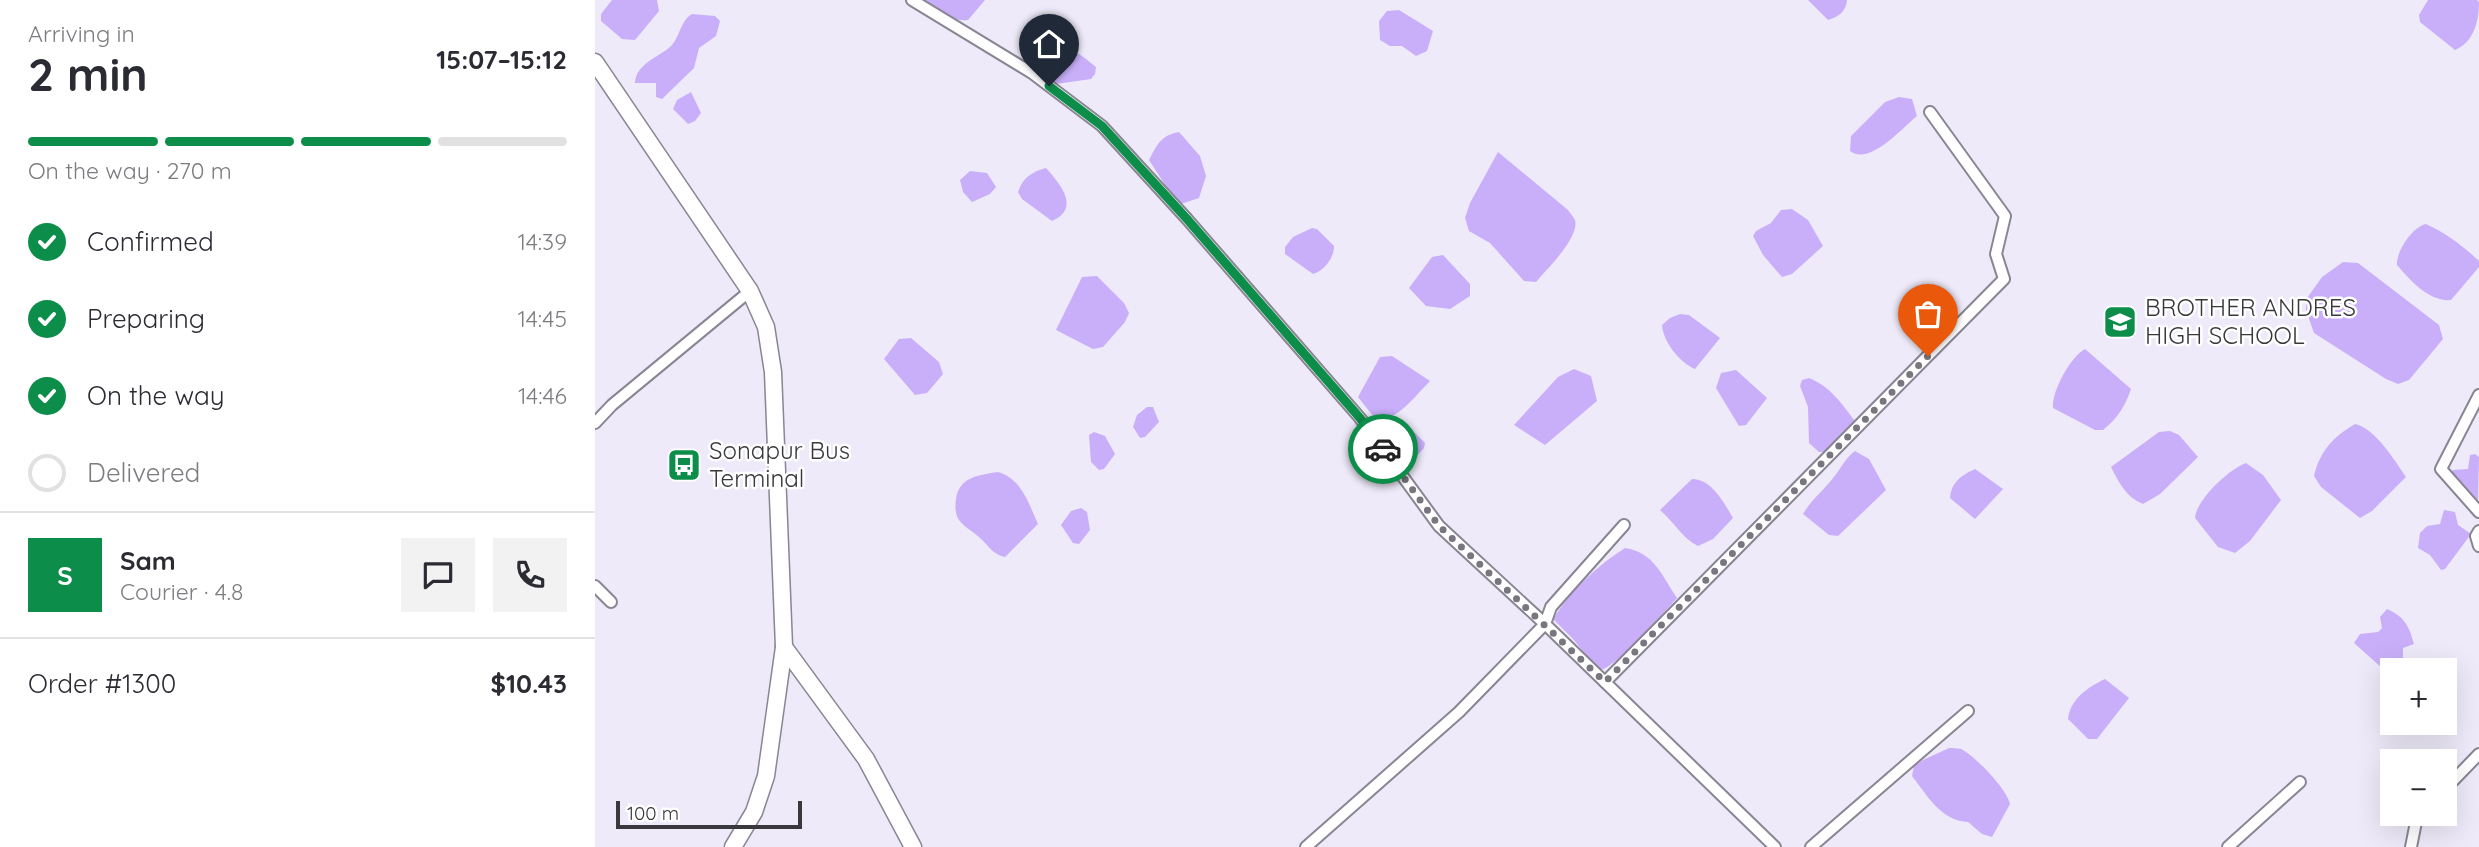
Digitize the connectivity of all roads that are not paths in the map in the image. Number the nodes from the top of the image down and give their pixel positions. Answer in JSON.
{"nodes":[{"id":1,"x":912,"y":0,"type":"edge"},
{"id":2,"x":595,"y":62,"type":"edge"},
{"id":3,"x":1930,"y":112,"type":"dead end"},
{"id":4,"x":750,"y":291,"type":"junction"},
{"id":5,"x":2479,"y":395,"type":"edge"},
{"id":6,"x":595,"y":423,"type":"edge"},
{"id":7,"x":2479,"y":512,"type":"edge"},
{"id":8,"x":1624,"y":526,"type":"dead end"},
{"id":9,"x":2479,"y":531,"type":"edge"},
{"id":10,"x":2479,"y":546,"type":"edge"},
{"id":11,"x":595,"y":586,"type":"edge"},
{"id":12,"x":611,"y":602,"type":"dead end"},
{"id":13,"x":1545,"y":624,"type":"junction"},
{"id":14,"x":784,"y":647,"type":"junction"},
{"id":15,"x":1605,"y":682,"type":"junction"},
{"id":16,"x":1968,"y":712,"type":"dead end"},
{"id":17,"x":2479,"y":754,"type":"edge"},
{"id":18,"x":2457,"y":777,"type":"edge"},
{"id":19,"x":2300,"y":782,"type":"dead end"},
{"id":20,"x":2415,"y":826,"type":"edge"},
{"id":21,"x":733,"y":847,"type":"edge"},
{"id":22,"x":913,"y":847,"type":"edge"},
{"id":23,"x":1305,"y":847,"type":"edge"},
{"id":24,"x":1775,"y":847,"type":"edge"},
{"id":25,"x":1811,"y":847,"type":"edge"},
{"id":26,"x":2228,"y":847,"type":"edge"},
{"id":27,"x":2411,"y":847,"type":"edge"}],
"edges":[{"from":1,"to":13,"type":"street"},
{"from":2,"to":4,"type":"main road"},
{"from":3,"to":15,"type":"street"},
{"from":4,"to":6,"type":"street"},
{"from":4,"to":14,"type":"main road"},
{"from":5,"to":7,"type":"street"},
{"from":8,"to":13,"type":"street"},
{"from":9,"to":10,"type":"street"},
{"from":11,"to":12,"type":"street"},
{"from":13,"to":15,"type":"street"},
{"from":13,"to":23,"type":"street"},
{"from":14,"to":21,"type":"main road"},
{"from":14,"to":22,"type":"main road"},
{"from":15,"to":24,"type":"street"},
{"from":16,"to":25,"type":"street"},
{"from":17,"to":18,"type":"street"},
{"from":19,"to":26,"type":"street"},
{"from":20,"to":27,"type":"street"}]}
